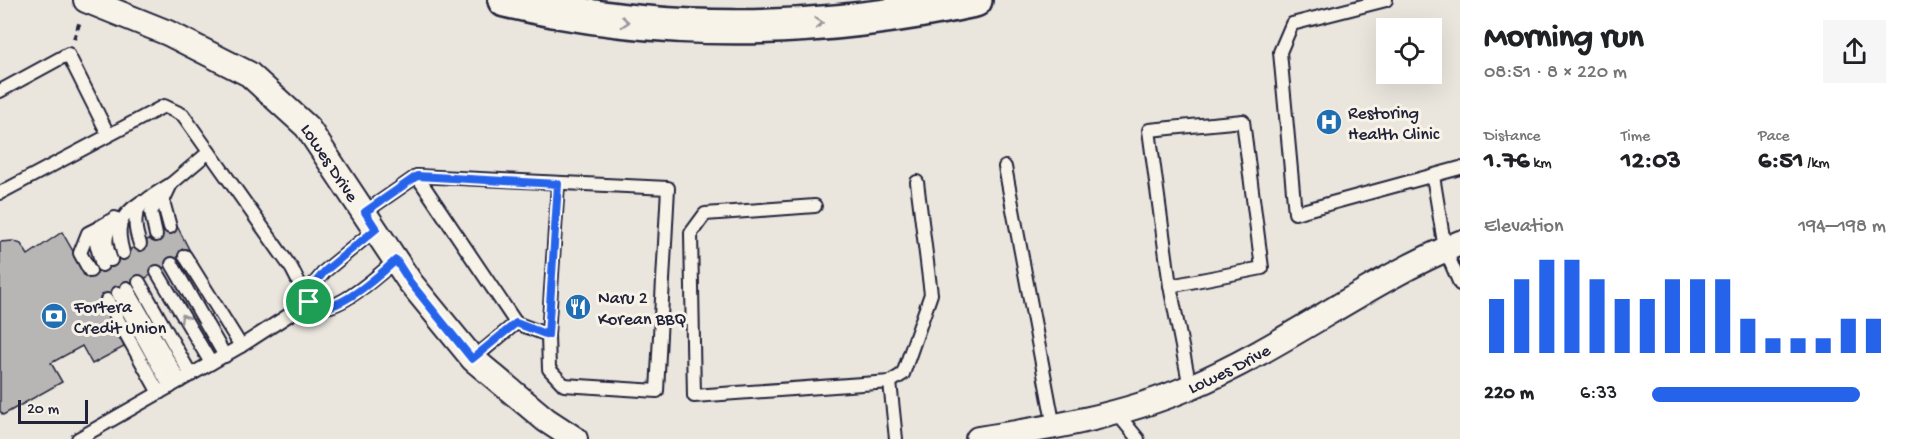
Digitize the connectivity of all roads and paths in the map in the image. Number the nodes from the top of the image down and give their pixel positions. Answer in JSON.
{"nodes":[{"id":1,"x":87,"y":0,"type":"edge"},
{"id":2,"x":505,"y":0,"type":"edge"},
{"id":3,"x":975,"y":0,"type":"edge"},
{"id":4,"x":1386,"y":0,"type":"edge"},
{"id":5,"x":68,"y":54,"type":"junction"},
{"id":6,"x":0,"y":91,"type":"edge"},
{"id":7,"x":108,"y":134,"type":"junction"},
{"id":8,"x":209,"y":152,"type":"junction"},
{"id":9,"x":1005,"y":167,"type":"dead end"},
{"id":10,"x":1460,"y":168,"type":"edge"},
{"id":11,"x":417,"y":176,"type":"junction"},
{"id":12,"x":1434,"y":176,"type":"junction"},
{"id":13,"x":917,"y":182,"type":"dead end"},
{"id":14,"x":171,"y":184,"type":"junction"},
{"id":15,"x":558,"y":184,"type":"junction"},
{"id":16,"x":0,"y":193,"type":"edge"},
{"id":17,"x":149,"y":197,"type":"junction"},
{"id":18,"x":815,"y":206,"type":"dead end"},
{"id":19,"x":120,"y":215,"type":"junction"},
{"id":20,"x":370,"y":221,"type":"junction"},
{"id":21,"x":170,"y":227,"type":"dead end"},
{"id":22,"x":98,"y":228,"type":"junction"},
{"id":23,"x":156,"y":235,"type":"dead end"},
{"id":24,"x":140,"y":244,"type":"dead end"},
{"id":25,"x":1453,"y":246,"type":"edge"},
{"id":26,"x":123,"y":253,"type":"dead end"},
{"id":27,"x":185,"y":256,"type":"dead end"},
{"id":28,"x":396,"y":260,"type":"junction"},
{"id":29,"x":172,"y":264,"type":"dead end"},
{"id":30,"x":90,"y":271,"type":"dead end"},
{"id":31,"x":157,"y":272,"type":"dead end"},
{"id":32,"x":139,"y":282,"type":"dead end"},
{"id":33,"x":1460,"y":284,"type":"edge"},
{"id":34,"x":1170,"y":286,"type":"junction"},
{"id":35,"x":309,"y":302,"type":"junction"},
{"id":36,"x":516,"y":323,"type":"junction"},
{"id":37,"x":548,"y":335,"type":"junction"},
{"id":38,"x":241,"y":346,"type":"junction"},
{"id":39,"x":225,"y":356,"type":"junction"},
{"id":40,"x":472,"y":359,"type":"junction"},
{"id":41,"x":211,"y":363,"type":"junction"},
{"id":42,"x":890,"y":382,"type":"junction"},
{"id":43,"x":175,"y":384,"type":"junction"},
{"id":44,"x":1190,"y":387,"type":"junction"},
{"id":45,"x":1116,"y":412,"type":"junction"},
{"id":46,"x":1054,"y":427,"type":"junction"},
{"id":47,"x":78,"y":439,"type":"edge"},
{"id":48,"x":575,"y":439,"type":"edge"},
{"id":49,"x":896,"y":439,"type":"edge"},
{"id":50,"x":978,"y":439,"type":"edge"},
{"id":51,"x":1138,"y":439,"type":"edge"}],
"edges":[{"from":1,"to":5,"type":"path"},
{"from":1,"to":20,"type":"street","name":"Lowes Drive"},
{"from":2,"to":3,"type":"highway","one_way":true},
{"from":4,"to":12,"type":"lane"},
{"from":5,"to":6,"type":"lane"},
{"from":5,"to":7,"type":"lane"},
{"from":7,"to":8,"type":"lane"},
{"from":7,"to":16,"type":"lane"},
{"from":8,"to":14,"type":"lane"},
{"from":8,"to":35,"type":"lane"},
{"from":9,"to":46,"type":"lane"},
{"from":10,"to":12,"type":"lane"},
{"from":11,"to":15,"type":"lane"},
{"from":11,"to":20,"type":"lane"},
{"from":11,"to":36,"type":"lane"},
{"from":12,"to":25,"type":"lane"},
{"from":13,"to":42,"type":"lane"},
{"from":14,"to":17,"type":"lane"},
{"from":14,"to":21,"type":"lane"},
{"from":14,"to":23,"type":"lane"},
{"from":15,"to":37,"type":"lane"},
{"from":15,"to":37,"type":"lane"},
{"from":17,"to":19,"type":"lane"},
{"from":17,"to":24,"type":"lane"},
{"from":18,"to":42,"type":"lane"},
{"from":19,"to":22,"type":"lane"},
{"from":19,"to":22,"type":"lane"},
{"from":19,"to":26,"type":"lane"},
{"from":20,"to":28,"type":"street","name":"Lowes Drive"},
{"from":20,"to":35,"type":"lane"},
{"from":22,"to":30,"type":"lane"},
{"from":25,"to":33,"type":"lane"},
{"from":25,"to":44,"type":"street","name":"Lowes Drive"},
{"from":27,"to":38,"type":"lane"},
{"from":28,"to":35,"type":"lane"},
{"from":28,"to":40,"type":"street","name":"Lowes Drive"},
{"from":29,"to":39,"type":"lane"},
{"from":41,"to":31,"type":"lane","one_way":true},
{"from":32,"to":43,"type":"lane"},
{"from":34,"to":34,"type":"lane"},
{"from":34,"to":44,"type":"lane"},
{"from":35,"to":38,"type":"lane"},
{"from":36,"to":37,"type":"lane"},
{"from":36,"to":40,"type":"lane"},
{"from":38,"to":39,"type":"lane"},
{"from":39,"to":41,"type":"lane"},
{"from":40,"to":48,"type":"street","name":"Lowes Drive"},
{"from":41,"to":43,"type":"lane"},
{"from":42,"to":49,"type":"lane"},
{"from":43,"to":43,"type":"lane"},
{"from":43,"to":47,"type":"lane"},
{"from":44,"to":45,"type":"street","name":"Lowes Drive"},
{"from":45,"to":46,"type":"street","name":"Lowes Drive"},
{"from":45,"to":51,"type":"lane"},
{"from":46,"to":50,"type":"street","name":"Lowes Drive"}]}
